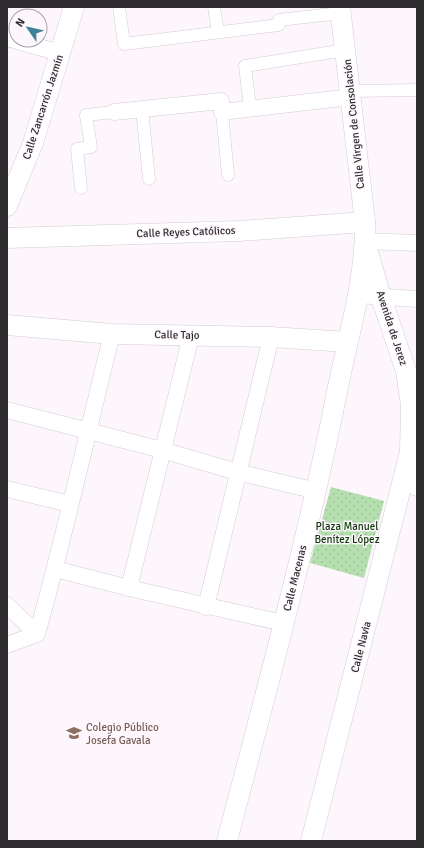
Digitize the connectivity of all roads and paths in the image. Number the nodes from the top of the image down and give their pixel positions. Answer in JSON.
{"nodes":[{"id":1,"x":74,"y":7,"type":"edge"},
{"id":2,"x":119,"y":7,"type":"edge"},
{"id":3,"x":214,"y":7,"type":"edge"},
{"id":4,"x":340,"y":10,"type":"edge"},
{"id":5,"x":218,"y":32,"type":"junction"},
{"id":6,"x":7,"y":38,"type":"edge"},
{"id":7,"x":346,"y":50,"type":"junction"},
{"id":8,"x":60,"y":53,"type":"junction"},
{"id":9,"x":417,"y":90,"type":"edge"},
{"id":10,"x":351,"y":94,"type":"junction"},
{"id":11,"x":221,"y":106,"type":"junction"},
{"id":12,"x":250,"y":108,"type":"junction"},
{"id":13,"x":142,"y":109,"type":"junction"},
{"id":14,"x":114,"y":112,"type":"joint"},
{"id":15,"x":228,"y":175,"type":"dead end"},
{"id":16,"x":149,"y":179,"type":"dead end"},
{"id":17,"x":81,"y":188,"type":"dead end"},
{"id":18,"x":7,"y":206,"type":"edge"},
{"id":19,"x":365,"y":232,"type":"junction"},
{"id":20,"x":7,"y":238,"type":"edge"},
{"id":21,"x":417,"y":244,"type":"edge"},
{"id":22,"x":358,"y":295,"type":"junction"},
{"id":23,"x":381,"y":297,"type":"junction"},
{"id":24,"x":417,"y":299,"type":"edge"},
{"id":25,"x":7,"y":325,"type":"edge"},
{"id":26,"x":112,"y":334,"type":"junction"},
{"id":27,"x":191,"y":336,"type":"junction"},
{"id":28,"x":271,"y":337,"type":"junction"},
{"id":29,"x":347,"y":342,"type":"junction"},
{"id":30,"x":417,"y":371,"type":"edge"},
{"id":31,"x":411,"y":406,"type":"junction"},
{"id":32,"x":7,"y":410,"type":"edge"},
{"id":33,"x":87,"y":431,"type":"junction"},
{"id":34,"x":162,"y":450,"type":"junction"},
{"id":35,"x":410,"y":452,"type":"junction"},
{"id":36,"x":237,"y":472,"type":"junction"},
{"id":37,"x":417,"y":486,"type":"edge"},
{"id":38,"x":7,"y":489,"type":"edge"},
{"id":39,"x":317,"y":491,"type":"junction"},
{"id":40,"x":70,"y":504,"type":"junction"},
{"id":41,"x":55,"y":569,"type":"junction"},
{"id":42,"x":129,"y":588,"type":"junction"},
{"id":43,"x":7,"y":605,"type":"edge"},
{"id":44,"x":206,"y":607,"type":"junction"},
{"id":45,"x":283,"y":623,"type":"junction"},
{"id":46,"x":37,"y":634,"type":"junction"},
{"id":47,"x":7,"y":645,"type":"edge"},
{"id":48,"x":227,"y":841,"type":"edge"},
{"id":49,"x":311,"y":841,"type":"edge"}],
"edges":[{"from":1,"to":8,"type":"street","name":"Calle Zancarrón Jazmín"},
{"from":2,"to":5,"type":"street"},
{"from":3,"to":5,"type":"street"},
{"from":4,"to":5,"type":"street"},
{"from":4,"to":7,"type":"street","name":"Calle Virgen de Consolación"},
{"from":6,"to":8,"type":"street"},
{"from":7,"to":10,"type":"street","name":"Calle Virgen de Consolación"},
{"from":7,"to":12,"type":"street"},
{"from":8,"to":18,"type":"street","name":"Calle Zancarrón Jazmín"},
{"from":9,"to":10,"type":"street"},
{"from":10,"to":12,"type":"street"},
{"from":10,"to":19,"type":"street","name":"Calle Virgen de Consolación"},
{"from":11,"to":12,"type":"street"},
{"from":11,"to":13,"type":"street"},
{"from":11,"to":15,"type":"street"},
{"from":13,"to":14,"type":"street"},
{"from":13,"to":16,"type":"street"},
{"from":14,"to":17,"type":"street"},
{"from":19,"to":20,"type":"street","name":"Calle Reyes Católicos"},
{"from":19,"to":21,"type":"street"},
{"from":19,"to":22,"type":"street","name":"Calle Macenas"},
{"from":19,"to":23,"type":"street","name":"Avenida de Jerez"},
{"from":22,"to":23,"type":"street"},
{"from":22,"to":29,"type":"street","name":"Calle Macenas"},
{"from":23,"to":24,"type":"street"},
{"from":23,"to":31,"type":"street","name":"Avenida de Jerez"},
{"from":25,"to":26,"type":"street","name":"Calle Tajo"},
{"from":26,"to":27,"type":"street","name":"Calle Tajo"},
{"from":26,"to":33,"type":"street"},
{"from":27,"to":28,"type":"street","name":"Calle Tajo"},
{"from":27,"to":34,"type":"street"},
{"from":28,"to":29,"type":"street","name":"Calle Tajo"},
{"from":28,"to":36,"type":"street"},
{"from":29,"to":39,"type":"street","name":"Calle Macenas"},
{"from":30,"to":31,"type":"street"},
{"from":31,"to":35,"type":"street","name":"Avenida de Jerez"},
{"from":32,"to":33,"type":"street"},
{"from":33,"to":34,"type":"street"},
{"from":33,"to":40,"type":"street"},
{"from":34,"to":36,"type":"street"},
{"from":34,"to":42,"type":"street"},
{"from":35,"to":37,"type":"street","name":"Avenida de Jerez"},
{"from":35,"to":49,"type":"street","name":"Calle Navia"},
{"from":36,"to":39,"type":"street"},
{"from":36,"to":44,"type":"street"},
{"from":38,"to":40,"type":"street"},
{"from":39,"to":45,"type":"street","name":"Calle Macenas"},
{"from":40,"to":41,"type":"street"},
{"from":41,"to":42,"type":"street"},
{"from":41,"to":46,"type":"street"},
{"from":42,"to":44,"type":"street"},
{"from":43,"to":46,"type":"street"},
{"from":44,"to":45,"type":"street"},
{"from":45,"to":48,"type":"street","name":"Calle Macenas"},
{"from":46,"to":47,"type":"street"}]}
